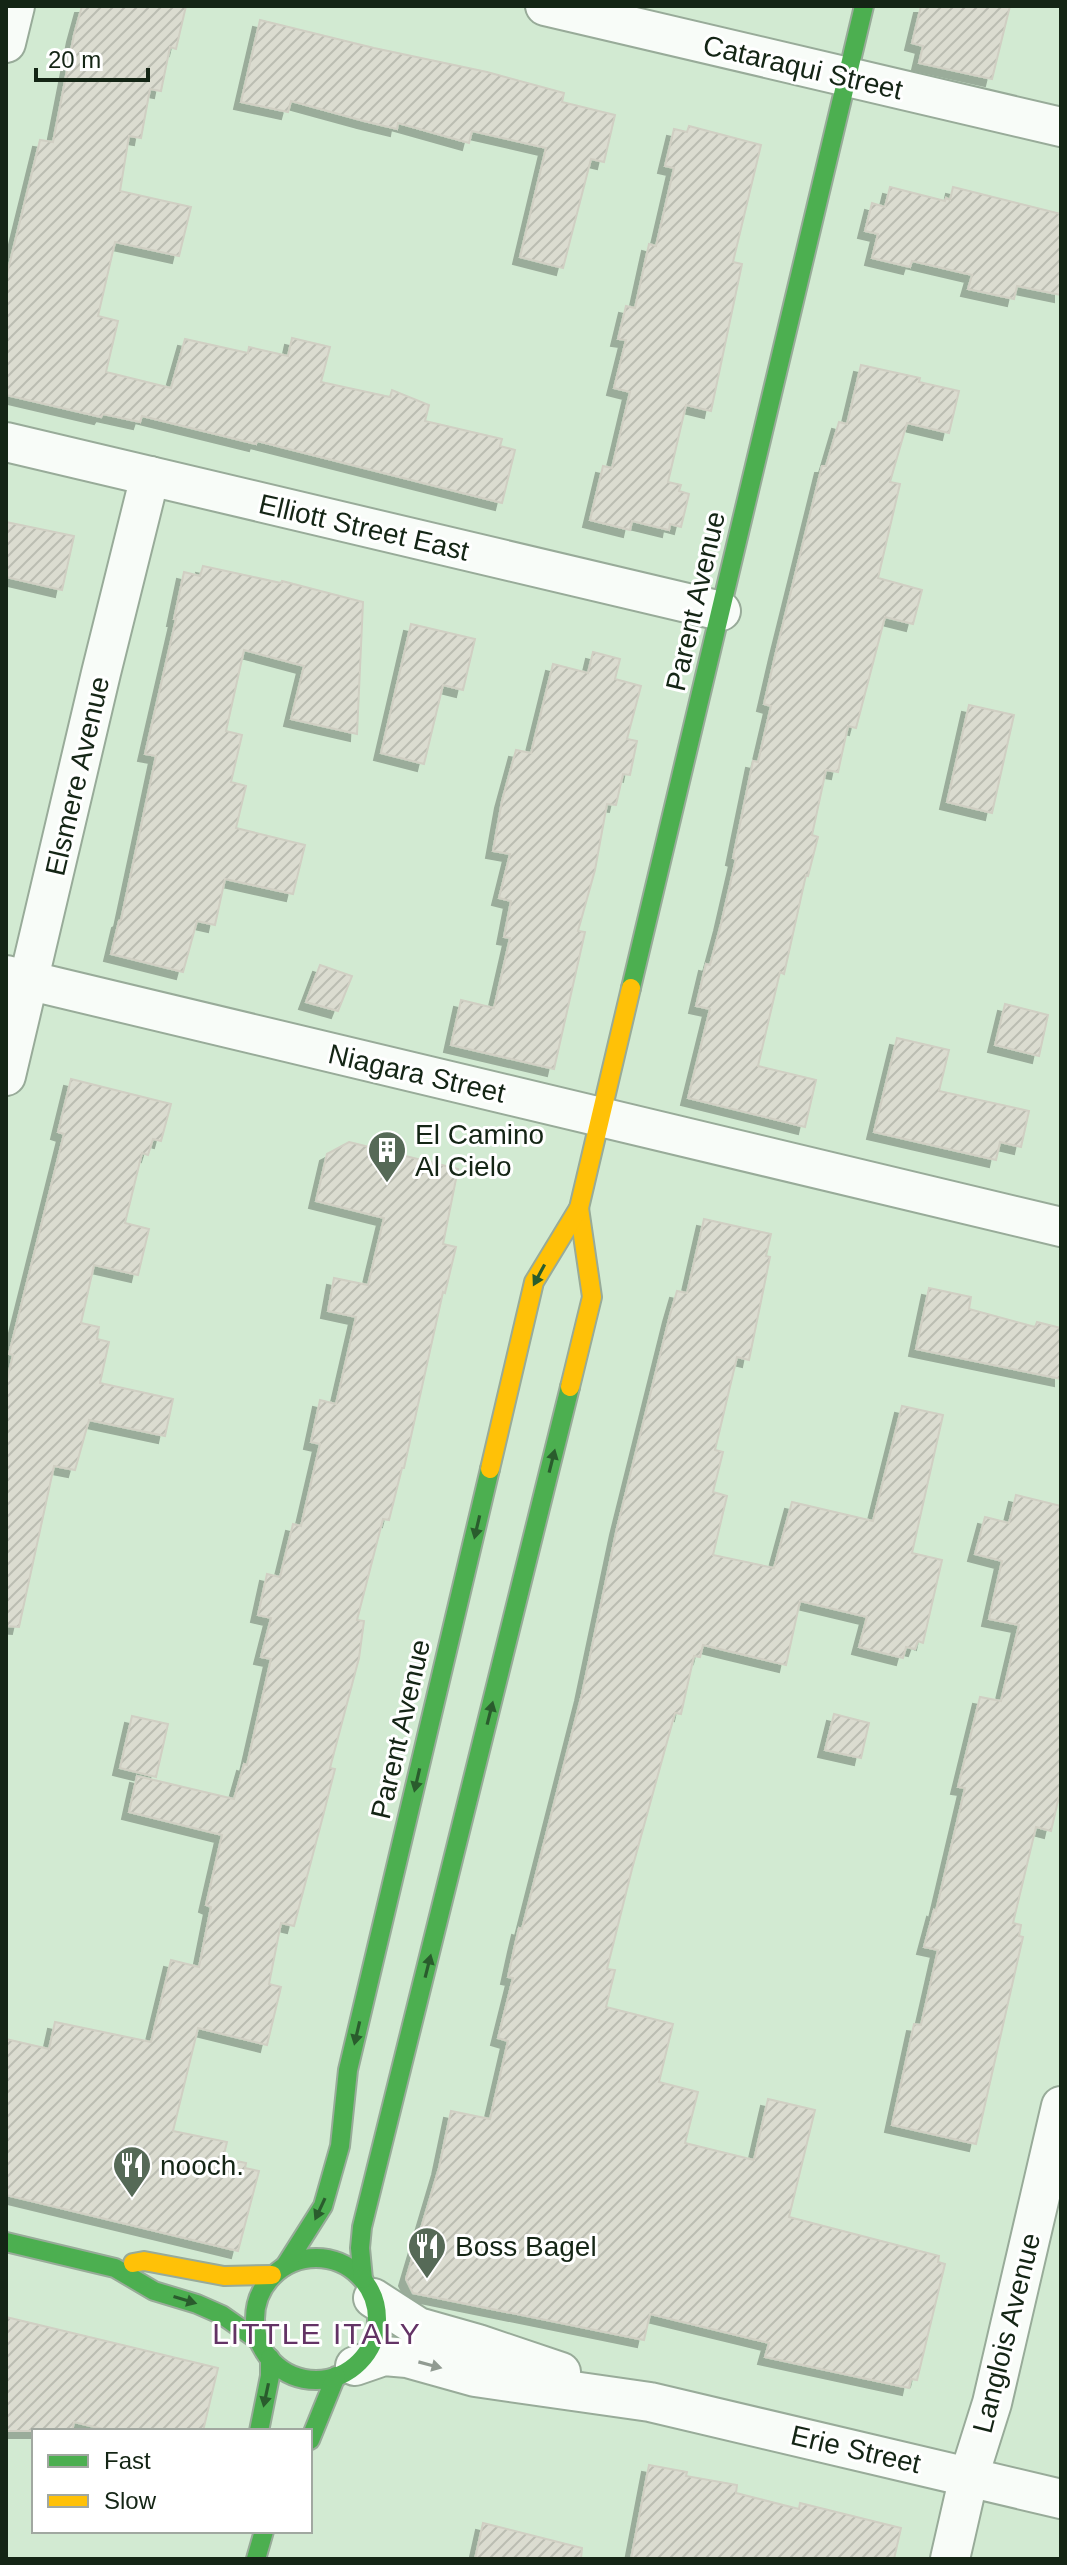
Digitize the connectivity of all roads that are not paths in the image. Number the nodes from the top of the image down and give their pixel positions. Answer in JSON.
{"nodes":[{"id":1,"x":15,"y":6,"type":"edge"},
{"id":2,"x":545,"y":6,"type":"edge"},
{"id":3,"x":864,"y":6,"type":"edge"},
{"id":4,"x":6,"y":43,"type":"edge"},
{"id":5,"x":847,"y":77,"type":"junction"},
{"id":6,"x":1061,"y":127,"type":"edge"},
{"id":7,"x":6,"y":442,"type":"edge"},
{"id":8,"x":150,"y":476,"type":"junction"},
{"id":9,"x":721,"y":611,"type":"junction"},
{"id":10,"x":17,"y":978,"type":"edge"},
{"id":11,"x":6,"y":1076,"type":"edge"},
{"id":12,"x":602,"y":1116,"type":"junction"},
{"id":13,"x":579,"y":1208,"type":"junction"},
{"id":14,"x":1061,"y":1227,"type":"edge"},
{"id":15,"x":1061,"y":2106,"type":"edge"},
{"id":16,"x":6,"y":2242,"type":"edge"},
{"id":17,"x":115,"y":2268,"type":"junction"},
{"id":18,"x":279,"y":2270,"type":"junction"},
{"id":19,"x":368,"y":2289,"type":"junction"},
{"id":20,"x":259,"y":2341,"type":"junction"},
{"id":21,"x":270,"y":2358,"type":"junction"},
{"id":22,"x":346,"y":2371,"type":"junction"},
{"id":23,"x":650,"y":2402,"type":"junction"},
{"id":24,"x":259,"y":2429,"type":"edge"},
{"id":25,"x":312,"y":2436,"type":"edge"},
{"id":26,"x":969,"y":2476,"type":"junction"},
{"id":27,"x":1061,"y":2499,"type":"edge"},
{"id":28,"x":262,"y":2533,"type":"edge"},
{"id":29,"x":256,"y":2559,"type":"edge"},
{"id":30,"x":950,"y":2559,"type":"edge"}],
"edges":[{"from":1,"to":4,"type":"street"},
{"from":2,"to":5,"type":"street","name":"Cataraqui Street"},
{"from":3,"to":5,"type":"street","name":"Parent Avenue"},
{"from":5,"to":6,"type":"street","name":"Cataraqui Street"},
{"from":5,"to":9,"type":"street","name":"Parent Avenue"},
{"from":7,"to":8,"type":"street","name":"Elliott Street East"},
{"from":8,"to":9,"type":"street","name":"Elliott Street East"},
{"from":8,"to":10,"type":"street","name":"Elsmere Avenue"},
{"from":9,"to":12,"type":"street","name":"Parent Avenue"},
{"from":10,"to":11,"type":"street","name":"Elsmere Avenue"},
{"from":10,"to":12,"type":"street","name":"Niagara Street"},
{"from":12,"to":13,"type":"street","name":"Parent Avenue"},
{"from":12,"to":14,"type":"street","name":"Niagara Street"},
{"from":13,"to":18,"type":"street","name":"Parent Avenue","one_way":true},
{"from":19,"to":13,"type":"street","name":"Parent Avenue","one_way":true},
{"from":15,"to":26,"type":"street","name":"Langlois Avenue"},
{"from":16,"to":17,"type":"street"},
{"from":17,"to":18,"type":"street"},
{"from":17,"to":20,"type":"street","one_way":true},
{"from":18,"to":19,"type":"street"},
{"from":18,"to":20,"type":"street"},
{"from":19,"to":22,"type":"street"},
{"from":19,"to":23,"type":"street","name":"Erie Street"},
{"from":20,"to":21,"type":"street"},
{"from":21,"to":22,"type":"street"},
{"from":21,"to":24,"type":"street","one_way":true},
{"from":22,"to":23,"type":"street","name":"Erie Street","one_way":true},
{"from":22,"to":25,"type":"street"},
{"from":23,"to":26,"type":"street","name":"Erie Street"},
{"from":26,"to":27,"type":"street","name":"Erie Street"},
{"from":26,"to":30,"type":"street","name":"Langlois Avenue"},
{"from":28,"to":29,"type":"street"}]}
